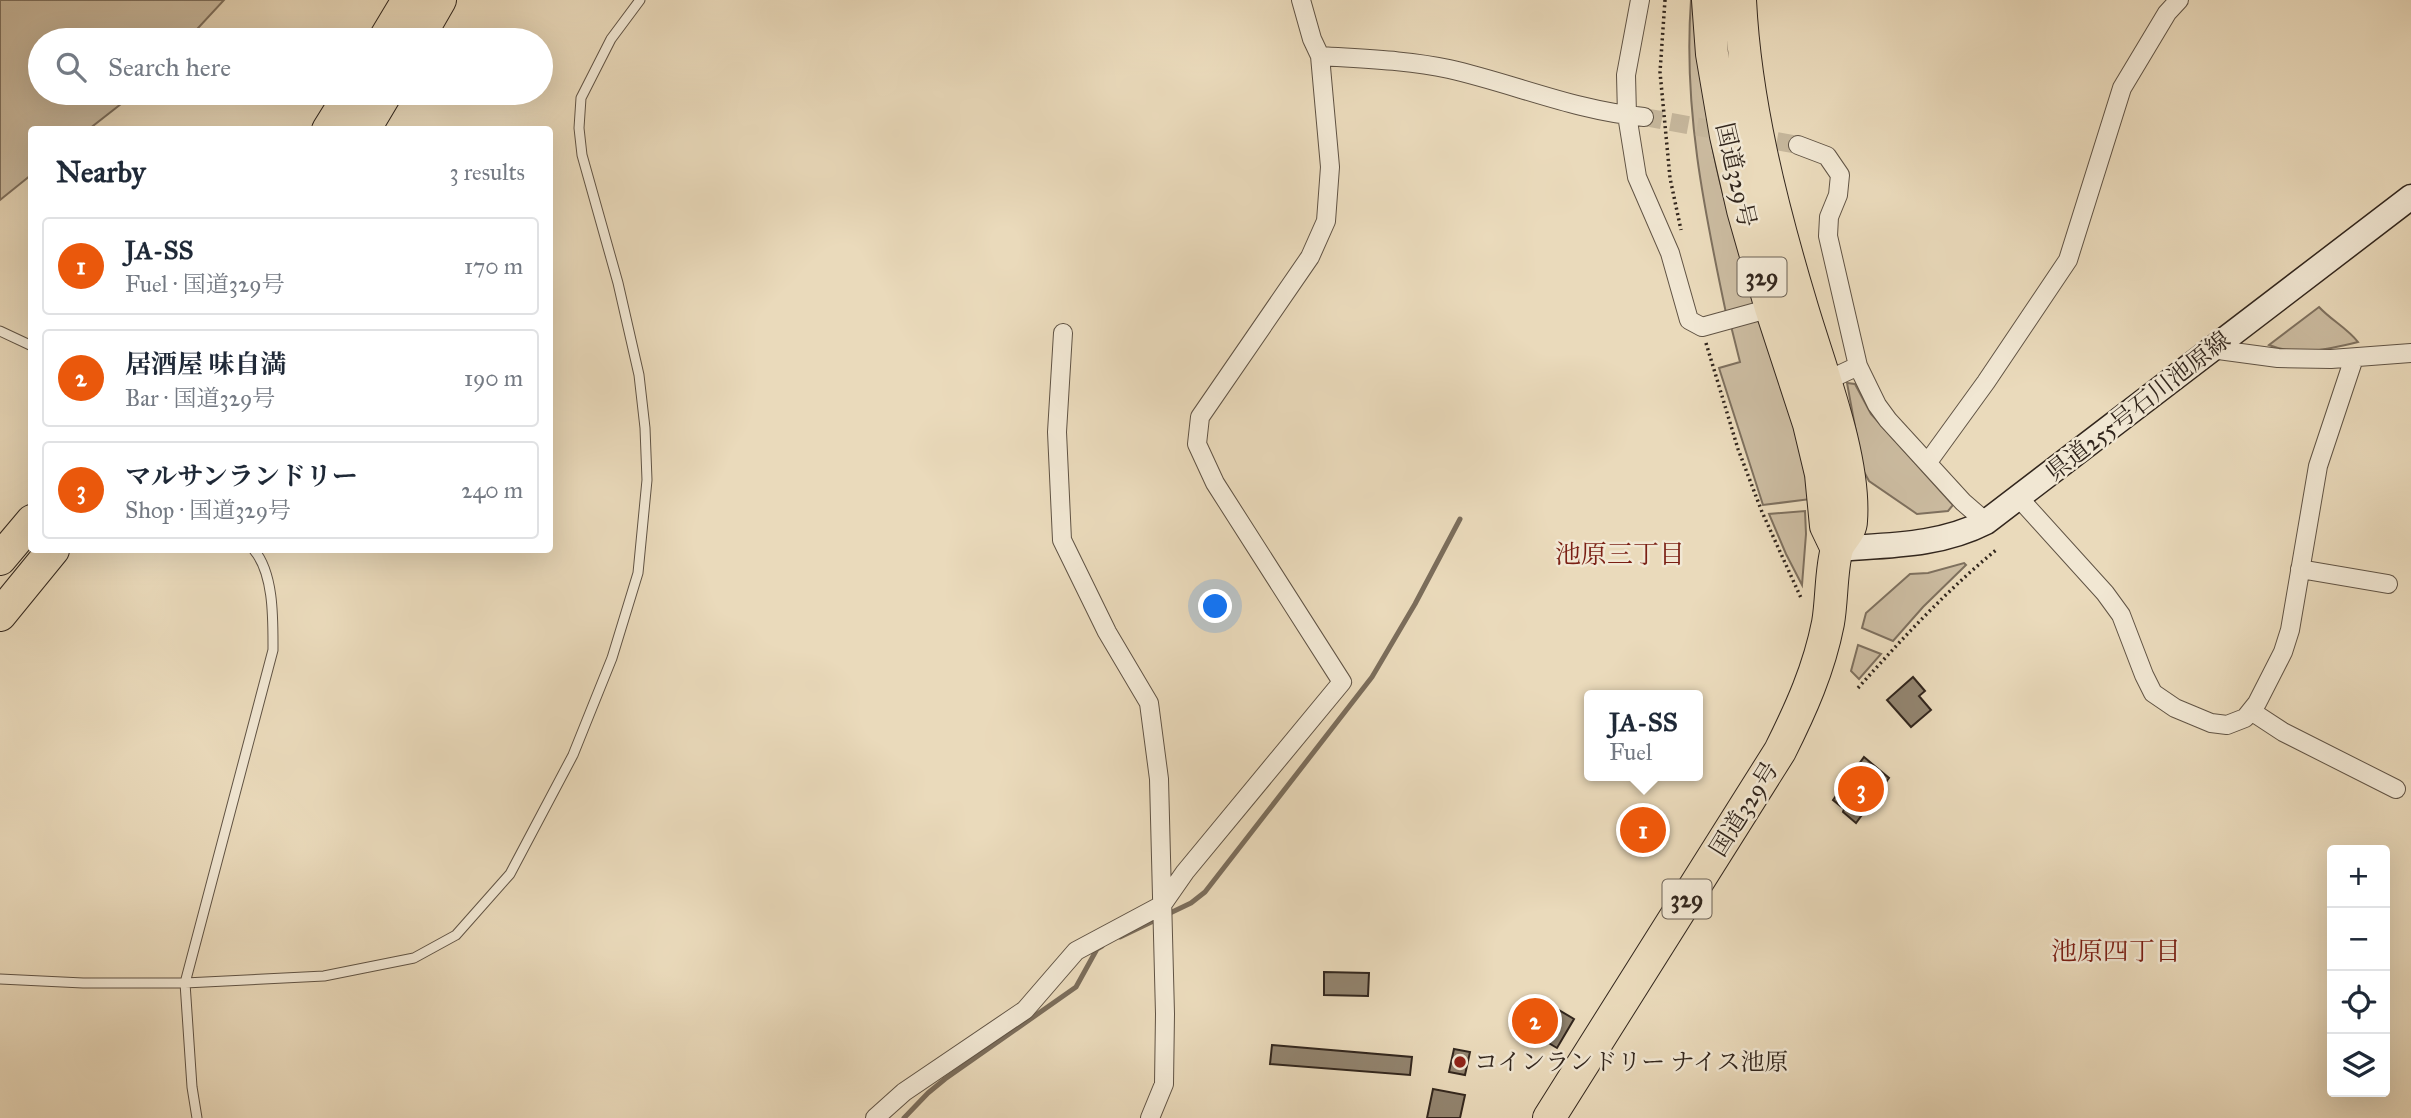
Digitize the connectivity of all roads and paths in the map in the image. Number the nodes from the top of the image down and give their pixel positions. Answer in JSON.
{"nodes":[{"id":1,"x":408,"y":0,"type":"edge"},
{"id":2,"x":440,"y":0,"type":"edge"},
{"id":3,"x":640,"y":0,"type":"edge"},
{"id":4,"x":1301,"y":0,"type":"edge"},
{"id":5,"x":1640,"y":0,"type":"edge"},
{"id":6,"x":1707,"y":0,"type":"edge"},
{"id":7,"x":1740,"y":0,"type":"edge"},
{"id":8,"x":2179,"y":0,"type":"edge"},
{"id":9,"x":391,"y":28,"type":"edge"},
{"id":10,"x":424,"y":28,"type":"edge"},
{"id":11,"x":1320,"y":56,"type":"junction"},
{"id":12,"x":344,"y":105,"type":"edge"},
{"id":13,"x":379,"y":105,"type":"edge"},
{"id":14,"x":1635,"y":116,"type":"junction"},
{"id":15,"x":330,"y":126,"type":"edge"},
{"id":16,"x":366,"y":126,"type":"edge"},
{"id":17,"x":1798,"y":145,"type":"tunnel mouth"},
{"id":18,"x":2411,"y":197,"type":"edge"},
{"id":19,"x":1771,"y":309,"type":"junction"},
{"id":20,"x":0,"y":331,"type":"edge"},
{"id":21,"x":1063,"y":333,"type":"dead end"},
{"id":22,"x":28,"y":344,"type":"edge"},
{"id":23,"x":2211,"y":349,"type":"junction"},
{"id":24,"x":2411,"y":353,"type":"edge"},
{"id":25,"x":2354,"y":358,"type":"junction"},
{"id":26,"x":1858,"y":366,"type":"junction"},
{"id":27,"x":1824,"y":382,"type":"junction"},
{"id":28,"x":1928,"y":461,"type":"junction"},
{"id":29,"x":2019,"y":498,"type":"junction"},
{"id":30,"x":1986,"y":522,"type":"junction"},
{"id":31,"x":28,"y":526,"type":"edge"},
{"id":32,"x":1837,"y":549,"type":"junction"},
{"id":33,"x":1996,"y":550,"type":"dead end"},
{"id":34,"x":51,"y":553,"type":"edge"},
{"id":35,"x":257,"y":553,"type":"edge"},
{"id":36,"x":0,"y":559,"type":"edge"},
{"id":37,"x":2300,"y":569,"type":"junction"},
{"id":38,"x":2388,"y":584,"type":"dead end"},
{"id":39,"x":0,"y":615,"type":"edge"},
{"id":40,"x":1858,"y":688,"type":"dead end"},
{"id":41,"x":2251,"y":711,"type":"junction"},
{"id":42,"x":2396,"y":789,"type":"dead end"},
{"id":43,"x":1162,"y":906,"type":"junction"},
{"id":44,"x":0,"y":979,"type":"edge"},
{"id":45,"x":185,"y":983,"type":"junction"},
{"id":46,"x":197,"y":1118,"type":"edge"},
{"id":47,"x":875,"y":1118,"type":"edge"},
{"id":48,"x":1150,"y":1118,"type":"edge"},
{"id":49,"x":1549,"y":1118,"type":"edge"}],
"edges":[{"from":1,"to":9,"type":"highway"},
{"from":2,"to":10,"type":"highway"},
{"from":3,"to":45,"type":"lane"},
{"from":4,"to":11,"type":"street"},
{"from":5,"to":14,"type":"street"},
{"from":6,"to":19,"type":"highway","name":"国道329号","number":"329"},
{"from":7,"to":27,"type":"highway","name":"国道329号","number":"329"},
{"from":8,"to":28,"type":"street"},
{"from":11,"to":14,"type":"street"},
{"from":11,"to":43,"type":"street"},
{"from":12,"to":15,"type":"highway"},
{"from":13,"to":16,"type":"highway"},
{"from":14,"to":19,"type":"street"},
{"from":17,"to":26,"type":"street"},
{"from":18,"to":23,"type":"main road","name":"県道255号石川池原線"},
{"from":19,"to":32,"type":"highway","name":"国道329号","number":"329"},
{"from":20,"to":22,"type":"lane"},
{"from":21,"to":43,"type":"street"},
{"from":23,"to":25,"type":"street"},
{"from":23,"to":29,"type":"main road","name":"県道255号石川池原線"},
{"from":24,"to":25,"type":"street"},
{"from":25,"to":37,"type":"street"},
{"from":26,"to":27,"type":"street"},
{"from":26,"to":28,"type":"street"},
{"from":27,"to":32,"type":"highway","name":"国道329号","number":"329"},
{"from":28,"to":30,"type":"street"},
{"from":29,"to":30,"type":"main road","name":"県道255号石川池原線"},
{"from":29,"to":41,"type":"street"},
{"from":30,"to":32,"type":"main road","name":"県道255号石川池原線"},
{"from":31,"to":36,"type":"highway"},
{"from":32,"to":49,"type":"highway","name":"国道329号","number":"329"},
{"from":33,"to":40,"type":"path"},
{"from":34,"to":39,"type":"highway"},
{"from":35,"to":45,"type":"lane"},
{"from":37,"to":38,"type":"street"},
{"from":37,"to":41,"type":"street"},
{"from":41,"to":42,"type":"street"},
{"from":43,"to":47,"type":"street"},
{"from":43,"to":48,"type":"street"},
{"from":44,"to":45,"type":"lane"},
{"from":45,"to":46,"type":"lane"}]}
